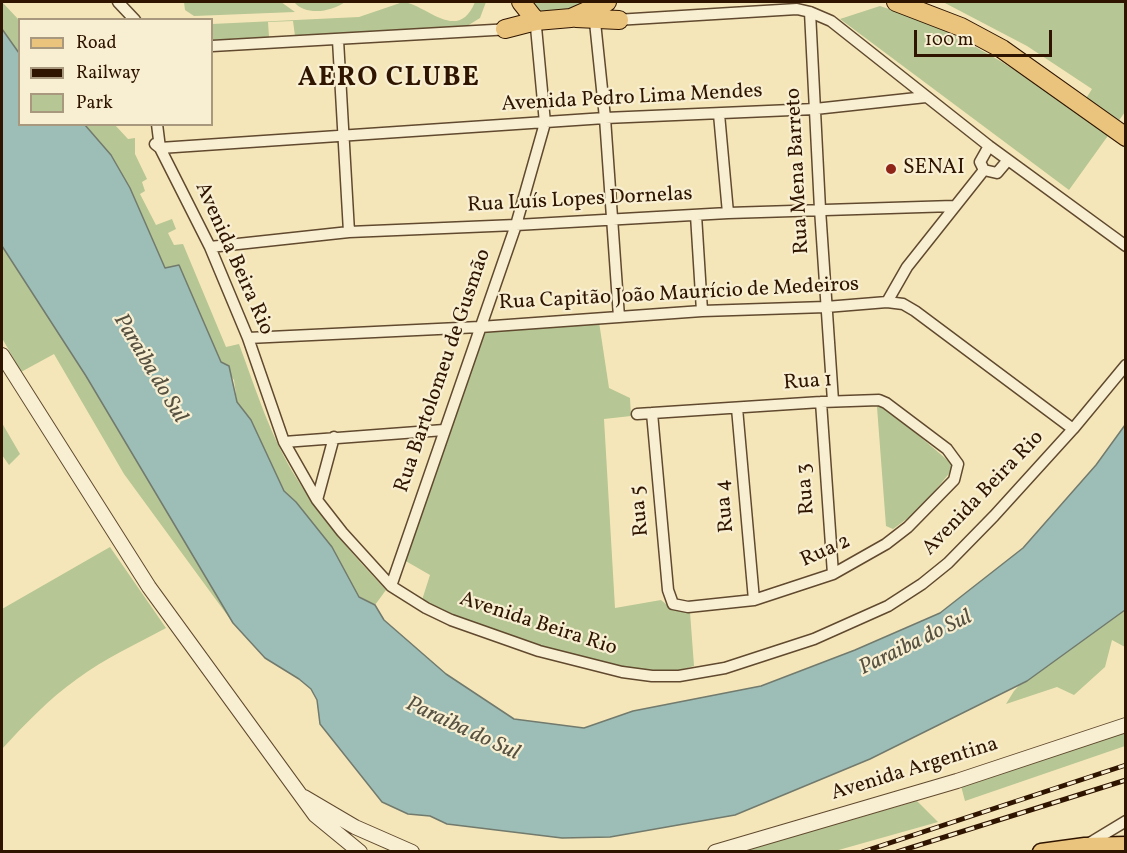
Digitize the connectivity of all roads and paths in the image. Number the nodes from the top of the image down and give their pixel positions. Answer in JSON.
{"nodes":[{"id":1,"x":110,"y":2,"type":"edge"},
{"id":2,"x":118,"y":2,"type":"edge"},
{"id":3,"x":607,"y":2,"type":"edge"},
{"id":4,"x":896,"y":2,"type":"edge"},
{"id":5,"x":523,"y":3,"type":"edge"},
{"id":6,"x":810,"y":12,"type":"junction"},
{"id":7,"x":124,"y":18,"type":"edge"},
{"id":8,"x":133,"y":18,"type":"edge"},
{"id":9,"x":571,"y":18,"type":"junction"},
{"id":10,"x":619,"y":20,"type":"junction"},
{"id":11,"x":595,"y":22,"type":"junction"},
{"id":12,"x":536,"y":24,"type":"junction"},
{"id":13,"x":505,"y":29,"type":"joint"},
{"id":14,"x":338,"y":40,"type":"junction"},
{"id":15,"x":213,"y":46,"type":"edge"},
{"id":16,"x":926,"y":97,"type":"junction"},
{"id":17,"x":815,"y":109,"type":"junction"},
{"id":18,"x":719,"y":114,"type":"junction"},
{"id":19,"x":605,"y":118,"type":"junction"},
{"id":20,"x":545,"y":123,"type":"junction"},
{"id":21,"x":157,"y":126,"type":"edge"},
{"id":22,"x":343,"y":135,"type":"junction"},
{"id":23,"x":1125,"y":137,"type":"edge"},
{"id":24,"x":156,"y":145,"type":"junction"},
{"id":25,"x":989,"y":146,"type":"junction"},
{"id":26,"x":1008,"y":160,"type":"junction"},
{"id":27,"x":984,"y":170,"type":"junction"},
{"id":28,"x":954,"y":206,"type":"junction"},
{"id":29,"x":820,"y":209,"type":"junction"},
{"id":30,"x":728,"y":213,"type":"junction"},
{"id":31,"x":696,"y":215,"type":"junction"},
{"id":32,"x":612,"y":220,"type":"junction"},
{"id":33,"x":516,"y":225,"type":"junction"},
{"id":34,"x":349,"y":232,"type":"junction"},
{"id":35,"x":1125,"y":246,"type":"edge"},
{"id":36,"x":210,"y":247,"type":"junction"},
{"id":37,"x":887,"y":302,"type":"junction"},
{"id":38,"x":826,"y":307,"type":"junction"},
{"id":39,"x":702,"y":311,"type":"junction"},
{"id":40,"x":619,"y":317,"type":"junction"},
{"id":41,"x":480,"y":327,"type":"junction"},
{"id":42,"x":248,"y":338,"type":"junction"},
{"id":43,"x":2,"y":355,"type":"edge"},
{"id":44,"x":1125,"y":365,"type":"edge"},
{"id":45,"x":833,"y":401,"type":"junction"},
{"id":46,"x":821,"y":402,"type":"junction"},
{"id":47,"x":737,"y":408,"type":"junction"},
{"id":48,"x":652,"y":413,"type":"junction"},
{"id":49,"x":637,"y":414,"type":"dead end"},
{"id":50,"x":1073,"y":429,"type":"junction"},
{"id":51,"x":444,"y":430,"type":"junction"},
{"id":52,"x":334,"y":437,"type":"junction"},
{"id":53,"x":284,"y":442,"type":"junction"},
{"id":54,"x":958,"y":464,"type":"joint"},
{"id":55,"x":316,"y":500,"type":"junction"},
{"id":56,"x":832,"y":574,"type":"junction"},
{"id":57,"x":391,"y":586,"type":"junction"},
{"id":58,"x":754,"y":600,"type":"junction"},
{"id":59,"x":673,"y":604,"type":"joint"},
{"id":60,"x":1125,"y":725,"type":"edge"},
{"id":61,"x":302,"y":796,"type":"junction"},
{"id":62,"x":1125,"y":821,"type":"edge"},
{"id":63,"x":1125,"y":845,"type":"edge"},
{"id":64,"x":1094,"y":848,"type":"edge"},
{"id":65,"x":360,"y":852,"type":"edge"},
{"id":66,"x":412,"y":852,"type":"edge"},
{"id":67,"x":715,"y":852,"type":"edge"},
{"id":68,"x":1041,"y":852,"type":"edge"}],
"edges":[{"from":1,"to":7,"type":"street"},
{"from":2,"to":8,"type":"street"},
{"from":3,"to":9,"type":"highway"},
{"from":4,"to":23,"type":"highway"},
{"from":5,"to":12,"type":"highway"},
{"from":6,"to":10,"type":"street"},
{"from":6,"to":16,"type":"street"},
{"from":6,"to":17,"type":"street","name":"Rua Mena Barreto"},
{"from":9,"to":10,"type":"highway"},
{"from":9,"to":12,"type":"highway"},
{"from":10,"to":11,"type":"street"},
{"from":11,"to":12,"type":"street"},
{"from":11,"to":19,"type":"street"},
{"from":12,"to":13,"type":"highway"},
{"from":12,"to":20,"type":"street","name":"Rua Bartolomeu de Gusmão"},
{"from":13,"to":14,"type":"street"},
{"from":14,"to":15,"type":"street"},
{"from":14,"to":22,"type":"street"},
{"from":16,"to":17,"type":"street","name":"Avenida Pedro Lima Mendes"},
{"from":16,"to":25,"type":"street"},
{"from":17,"to":18,"type":"street","name":"Avenida Pedro Lima Mendes"},
{"from":17,"to":29,"type":"street","name":"Rua Mena Barreto"},
{"from":18,"to":19,"type":"street","name":"Avenida Pedro Lima Mendes"},
{"from":18,"to":30,"type":"street"},
{"from":19,"to":20,"type":"street","name":"Avenida Pedro Lima Mendes"},
{"from":19,"to":32,"type":"street"},
{"from":20,"to":22,"type":"street","name":"Avenida Pedro Lima Mendes"},
{"from":20,"to":33,"type":"street","name":"Rua Bartolomeu de Gusmão"},
{"from":21,"to":24,"type":"street","name":"Avenida Beira Rio"},
{"from":22,"to":24,"type":"street","name":"Avenida Pedro Lima Mendes"},
{"from":22,"to":34,"type":"street"},
{"from":24,"to":36,"type":"street","name":"Avenida Beira Rio"},
{"from":25,"to":26,"type":"street"},
{"from":25,"to":27,"type":"street"},
{"from":26,"to":27,"type":"street"},
{"from":26,"to":35,"type":"street"},
{"from":27,"to":28,"type":"street"},
{"from":28,"to":29,"type":"street","name":"Rua Luís Lopes Dornelas"},
{"from":28,"to":37,"type":"street"},
{"from":29,"to":30,"type":"street","name":"Rua Luís Lopes Dornelas"},
{"from":29,"to":38,"type":"street","name":"Rua Mena Barreto"},
{"from":30,"to":31,"type":"street","name":"Rua Luís Lopes Dornelas"},
{"from":31,"to":32,"type":"street","name":"Rua Luís Lopes Dornelas"},
{"from":31,"to":39,"type":"street"},
{"from":32,"to":33,"type":"street","name":"Rua Luís Lopes Dornelas"},
{"from":32,"to":40,"type":"street"},
{"from":33,"to":34,"type":"street","name":"Rua Luís Lopes Dornelas"},
{"from":33,"to":41,"type":"street","name":"Rua Bartolomeu de Gusmão"},
{"from":34,"to":36,"type":"street","name":"Rua Luís Lopes Dornelas"},
{"from":36,"to":42,"type":"street","name":"Avenida Beira Rio"},
{"from":37,"to":38,"type":"street","name":"Rua Capitão João Maurício de Medeiros"},
{"from":37,"to":50,"type":"street","name":"Rua Capitão João Maurício de Medeiros"},
{"from":38,"to":39,"type":"street","name":"Rua Capitão João Maurício de Medeiros"},
{"from":38,"to":45,"type":"street","name":"Rua Mena Barreto"},
{"from":39,"to":40,"type":"street","name":"Rua Capitão João Maurício de Medeiros"},
{"from":40,"to":41,"type":"street","name":"Rua Capitão João Maurício de Medeiros"},
{"from":41,"to":42,"type":"street","name":"Rua Capitão João Maurício de Medeiros"},
{"from":41,"to":51,"type":"street","name":"Rua Bartolomeu de Gusmão"},
{"from":42,"to":53,"type":"street","name":"Avenida Beira Rio"},
{"from":43,"to":61,"type":"street"},
{"from":44,"to":50,"type":"street","name":"Avenida Beira Rio"},
{"from":45,"to":46,"type":"street","name":"Rua 1"},
{"from":45,"to":54,"type":"street","name":"Rua 1"},
{"from":46,"to":47,"type":"street","name":"Rua 1"},
{"from":46,"to":56,"type":"street","name":"Rua 3"},
{"from":47,"to":48,"type":"street","name":"Rua 1"},
{"from":47,"to":58,"type":"street","name":"Rua 4"},
{"from":48,"to":49,"type":"street","name":"Rua 1"},
{"from":48,"to":59,"type":"street","name":"Rua 5"},
{"from":50,"to":57,"type":"street","name":"Avenida Beira Rio"},
{"from":51,"to":52,"type":"street"},
{"from":51,"to":57,"type":"street","name":"Rua Bartolomeu de Gusmão"},
{"from":52,"to":53,"type":"street"},
{"from":52,"to":55,"type":"street"},
{"from":53,"to":55,"type":"street","name":"Avenida Beira Rio"},
{"from":54,"to":56,"type":"street","name":"Rua 2"},
{"from":55,"to":57,"type":"street","name":"Avenida Beira Rio"},
{"from":56,"to":58,"type":"street","name":"Rua 2"},
{"from":58,"to":59,"type":"street","name":"Rua 2"},
{"from":60,"to":67,"type":"street","name":"Avenida Argentina"},
{"from":61,"to":65,"type":"street"},
{"from":61,"to":66,"type":"street"},
{"from":62,"to":64,"type":"street"},
{"from":63,"to":64,"type":"main road"},
{"from":64,"to":68,"type":"main road"}]}
